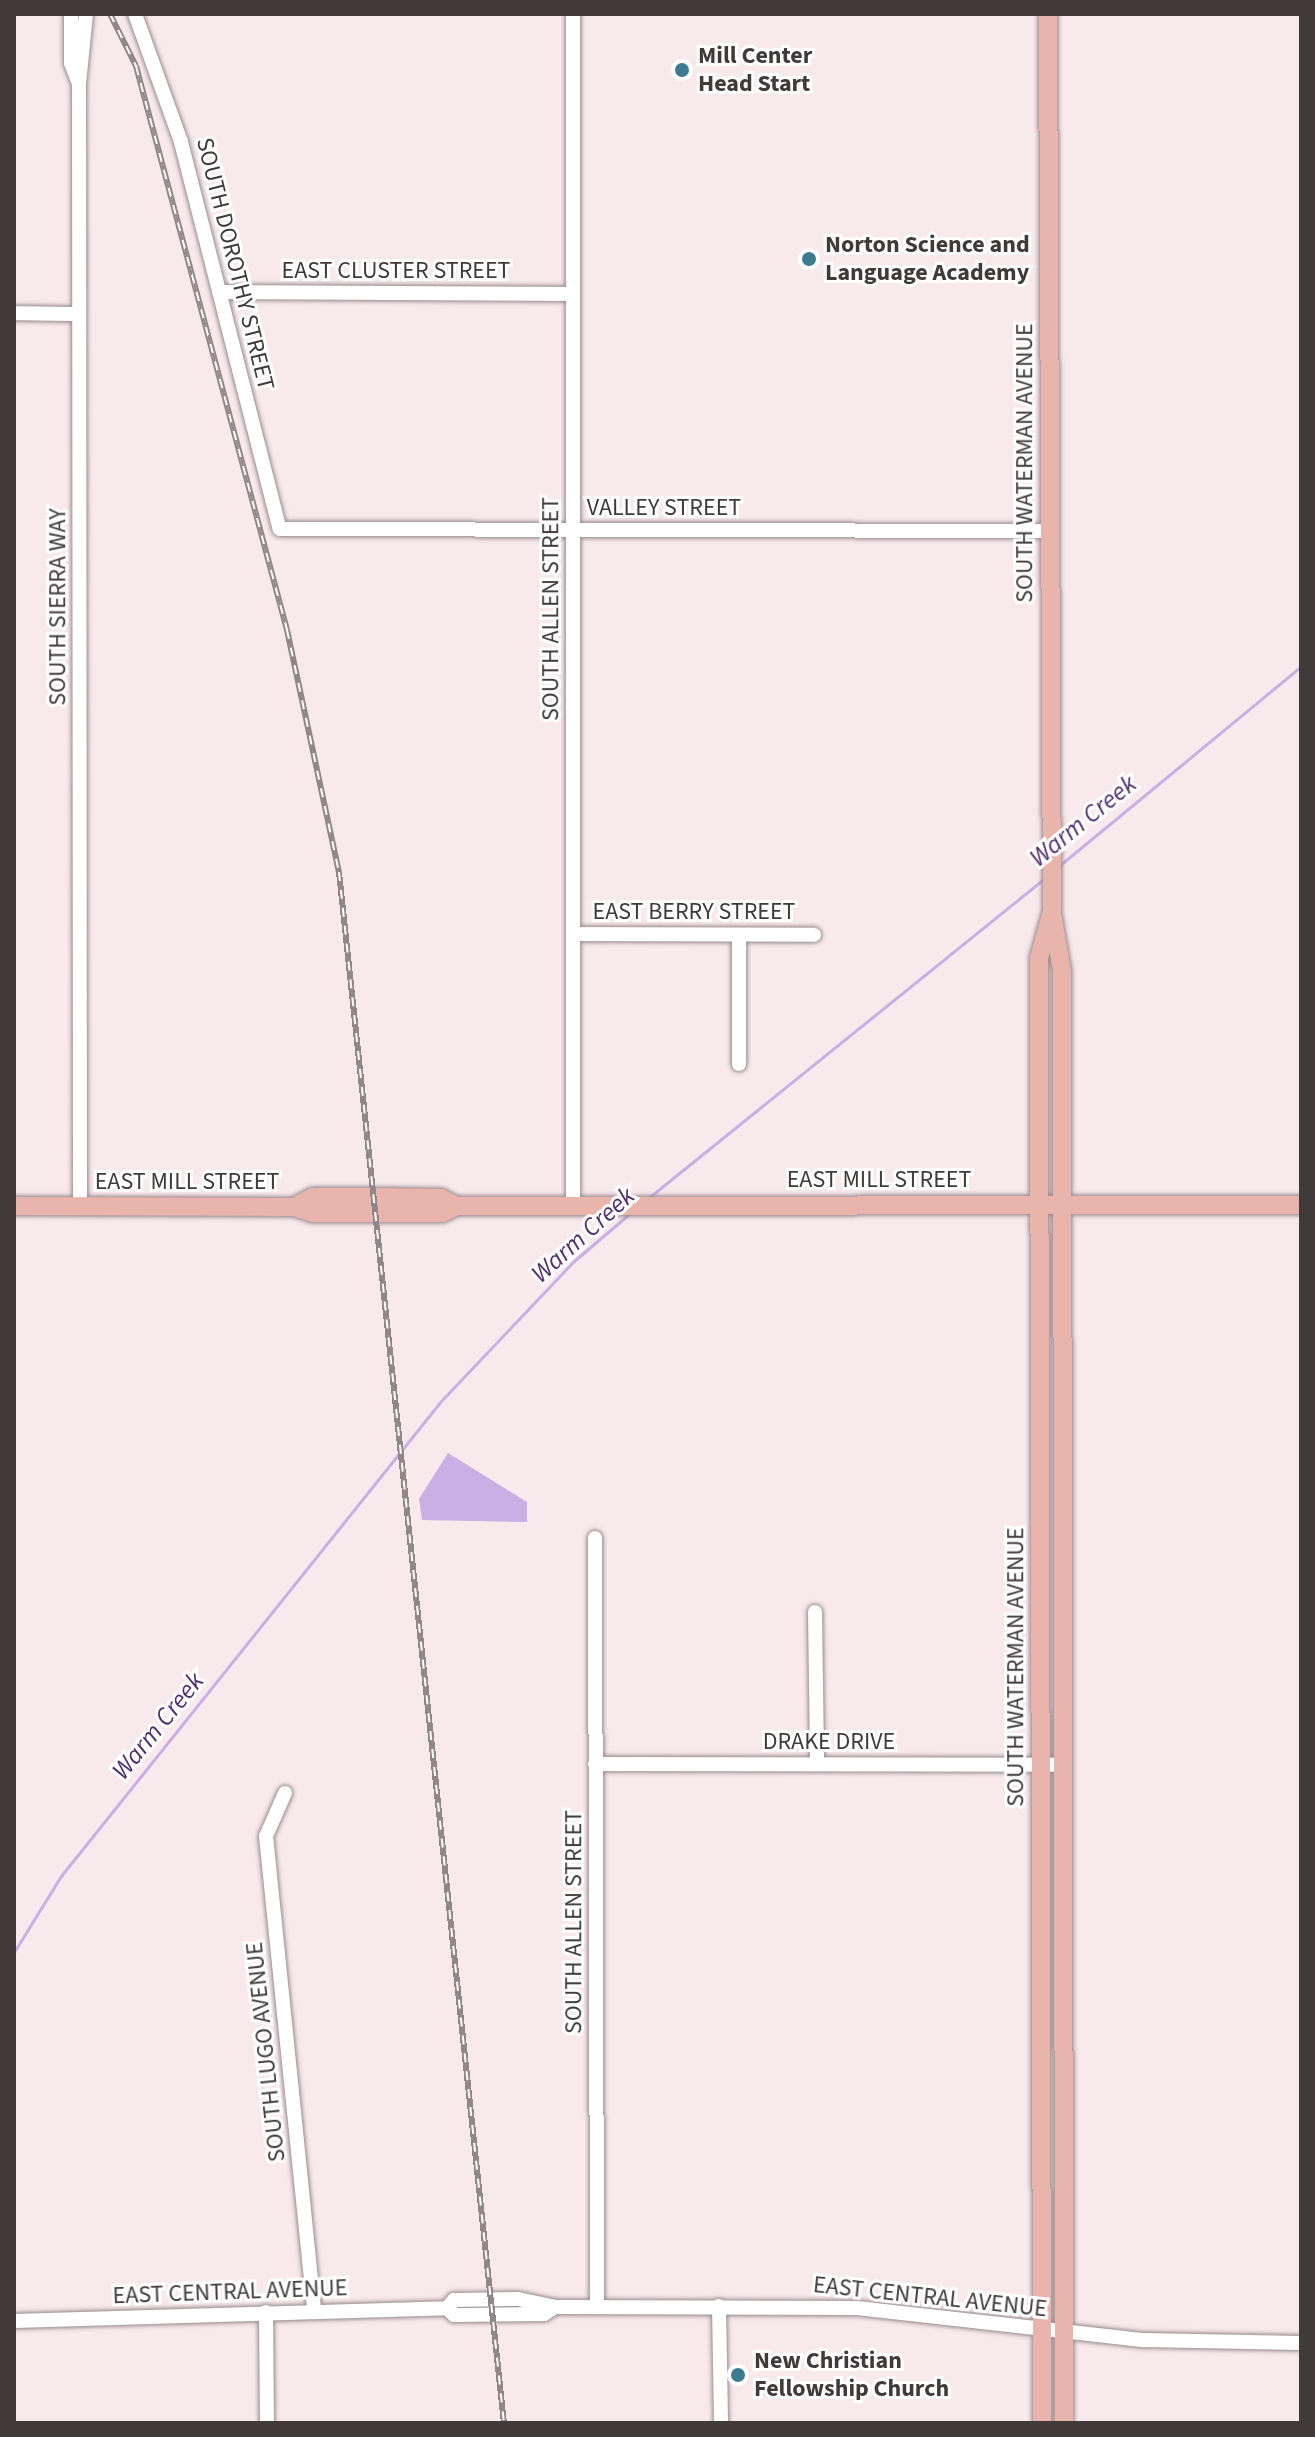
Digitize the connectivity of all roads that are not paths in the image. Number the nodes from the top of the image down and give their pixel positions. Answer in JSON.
{"nodes":[{"id":1,"x":71,"y":14,"type":"edge"},
{"id":2,"x":86,"y":14,"type":"edge"},
{"id":3,"x":135,"y":14,"type":"edge"},
{"id":4,"x":573,"y":14,"type":"edge"},
{"id":5,"x":1048,"y":14,"type":"edge"},
{"id":6,"x":79,"y":84,"type":"junction"},
{"id":7,"x":219,"y":292,"type":"junction"},
{"id":8,"x":573,"y":294,"type":"junction"},
{"id":9,"x":14,"y":313,"type":"edge"},
{"id":10,"x":79,"y":314,"type":"junction"},
{"id":11,"x":280,"y":529,"type":"joint"},
{"id":12,"x":572,"y":530,"type":"junction"},
{"id":13,"x":1049,"y":531,"type":"junction"},
{"id":14,"x":1052,"y":913,"type":"junction"},
{"id":15,"x":573,"y":934,"type":"junction"},
{"id":16,"x":739,"y":935,"type":"junction"},
{"id":17,"x":814,"y":935,"type":"dead end"},
{"id":18,"x":1039,"y":958,"type":"junction"},
{"id":19,"x":739,"y":1064,"type":"dead end"},
{"id":20,"x":1062,"y":1084,"type":"junction"},
{"id":21,"x":573,"y":1205,"type":"junction"},
{"id":22,"x":1042,"y":1205,"type":"junction"},
{"id":23,"x":1063,"y":1205,"type":"junction"},
{"id":24,"x":1301,"y":1205,"type":"edge"},
{"id":25,"x":14,"y":1206,"type":"edge"},
{"id":26,"x":80,"y":1206,"type":"junction"},
{"id":27,"x":595,"y":1538,"type":"dead end"},
{"id":28,"x":815,"y":1612,"type":"dead end"},
{"id":29,"x":817,"y":1763,"type":"junction"},
{"id":30,"x":595,"y":1764,"type":"junction"},
{"id":31,"x":1040,"y":1765,"type":"junction"},
{"id":32,"x":1064,"y":1765,"type":"junction"},
{"id":33,"x":285,"y":1793,"type":"dead end"},
{"id":34,"x":1040,"y":2016,"type":"junction"},
{"id":35,"x":1064,"y":2110,"type":"junction"},
{"id":36,"x":597,"y":2306,"type":"junction"},
{"id":37,"x":719,"y":2306,"type":"junction"},
{"id":38,"x":314,"y":2310,"type":"junction"},
{"id":39,"x":266,"y":2312,"type":"junction"},
{"id":40,"x":20,"y":2321,"type":"edge"},
{"id":41,"x":1041,"y":2330,"type":"junction"},
{"id":42,"x":1064,"y":2334,"type":"junction"},
{"id":43,"x":1301,"y":2343,"type":"edge"},
{"id":44,"x":267,"y":2423,"type":"edge"},
{"id":45,"x":721,"y":2423,"type":"edge"},
{"id":46,"x":1042,"y":2423,"type":"edge"},
{"id":47,"x":1064,"y":2423,"type":"edge"}],
"edges":[{"from":1,"to":6,"type":"street"},
{"from":2,"to":6,"type":"street"},
{"from":3,"to":7,"type":"street","name":"SOUTH DOROTHY STREET"},
{"from":4,"to":8,"type":"street","name":"SOUTH ALLEN STREET"},
{"from":5,"to":13,"type":"main road","name":"SOUTH WATERMAN AVENUE"},
{"from":6,"to":10,"type":"street","name":"SOUTH SIERRA WAY"},
{"from":7,"to":8,"type":"street","name":"EAST CLUSTER STREET"},
{"from":7,"to":11,"type":"street","name":"SOUTH DOROTHY STREET"},
{"from":8,"to":12,"type":"street","name":"SOUTH ALLEN STREET"},
{"from":9,"to":10,"type":"street"},
{"from":10,"to":26,"type":"street","name":"SOUTH SIERRA WAY"},
{"from":11,"to":12,"type":"street","name":"VALLEY STREET"},
{"from":12,"to":13,"type":"street","name":"VALLEY STREET"},
{"from":12,"to":15,"type":"street","name":"SOUTH ALLEN STREET"},
{"from":13,"to":14,"type":"main road","name":"SOUTH WATERMAN AVENUE"},
{"from":14,"to":18,"type":"main road","name":"SOUTH WATERMAN AVENUE"},
{"from":14,"to":20,"type":"main road","name":"SOUTH WATERMAN AVENUE"},
{"from":15,"to":16,"type":"street","name":"EAST BERRY STREET"},
{"from":15,"to":21,"type":"street","name":"SOUTH ALLEN STREET"},
{"from":16,"to":17,"type":"street","name":"EAST BERRY STREET"},
{"from":16,"to":19,"type":"street"},
{"from":18,"to":20,"type":"main road"},
{"from":18,"to":22,"type":"main road","name":"SOUTH WATERMAN AVENUE"},
{"from":20,"to":23,"type":"main road","name":"SOUTH WATERMAN AVENUE"},
{"from":21,"to":22,"type":"main road","name":"EAST MILL STREET"},
{"from":21,"to":26,"type":"main road","name":"EAST MILL STREET"},
{"from":22,"to":23,"type":"main road","name":"EAST MILL STREET"},
{"from":22,"to":31,"type":"main road","name":"SOUTH WATERMAN AVENUE"},
{"from":23,"to":24,"type":"main road","name":"EAST MILL STREET"},
{"from":23,"to":32,"type":"main road","name":"SOUTH WATERMAN AVENUE"},
{"from":25,"to":26,"type":"main road","name":"EAST MILL STREET"},
{"from":27,"to":30,"type":"street","name":"SOUTH ALLEN STREET"},
{"from":28,"to":29,"type":"street"},
{"from":29,"to":30,"type":"street","name":"DRAKE DRIVE"},
{"from":29,"to":31,"type":"street","name":"DRAKE DRIVE"},
{"from":30,"to":36,"type":"street","name":"SOUTH ALLEN STREET"},
{"from":31,"to":32,"type":"street","name":"DRAKE DRIVE"},
{"from":31,"to":34,"type":"main road","name":"SOUTH WATERMAN AVENUE"},
{"from":32,"to":35,"type":"main road","name":"SOUTH WATERMAN AVENUE"},
{"from":33,"to":38,"type":"street","name":"SOUTH LUGO AVENUE"},
{"from":34,"to":35,"type":"main road"},
{"from":34,"to":41,"type":"main road","name":"SOUTH WATERMAN AVENUE"},
{"from":35,"to":42,"type":"main road","name":"SOUTH WATERMAN AVENUE"},
{"from":36,"to":37,"type":"street","name":"EAST CENTRAL AVENUE"},
{"from":36,"to":38,"type":"street","name":"EAST CENTRAL AVENUE"},
{"from":37,"to":41,"type":"street","name":"EAST CENTRAL AVENUE"},
{"from":37,"to":45,"type":"street"},
{"from":38,"to":39,"type":"street","name":"EAST CENTRAL AVENUE"},
{"from":39,"to":40,"type":"street","name":"EAST CENTRAL AVENUE"},
{"from":39,"to":44,"type":"street"},
{"from":41,"to":42,"type":"street","name":"EAST CENTRAL AVENUE"},
{"from":41,"to":46,"type":"main road","name":"SOUTH WATERMAN AVENUE"},
{"from":42,"to":43,"type":"street","name":"EAST CENTRAL AVENUE"},
{"from":42,"to":47,"type":"main road","name":"SOUTH WATERMAN AVENUE"}]}
